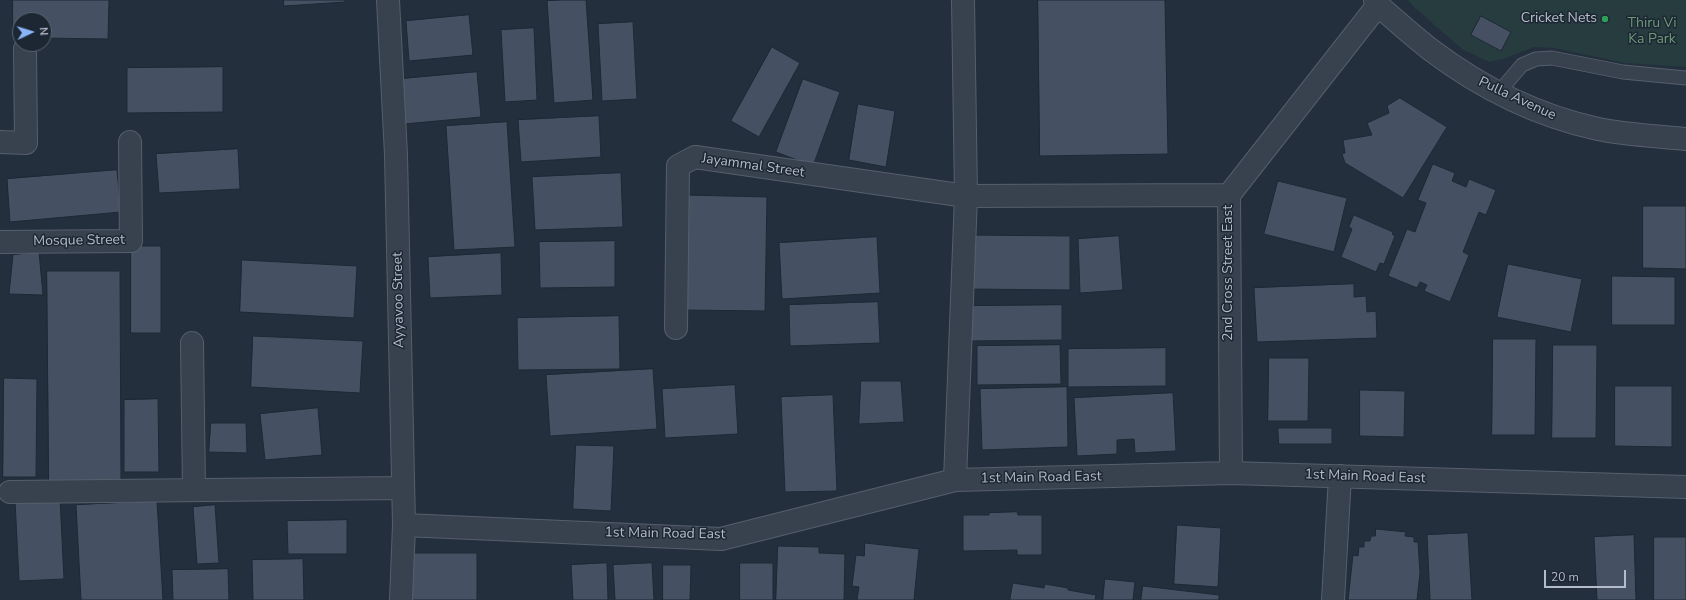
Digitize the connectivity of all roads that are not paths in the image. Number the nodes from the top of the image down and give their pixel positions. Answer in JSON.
{"nodes":[{"id":1,"x":388,"y":0,"type":"edge"},
{"id":2,"x":963,"y":0,"type":"edge"},
{"id":3,"x":1376,"y":2,"type":"edge"},
{"id":4,"x":25,"y":52,"type":"edge"},
{"id":5,"x":1686,"y":78,"type":"edge"},
{"id":6,"x":1498,"y":92,"type":"junction"},
{"id":7,"x":1686,"y":139,"type":"edge"},
{"id":8,"x":0,"y":142,"type":"edge"},
{"id":9,"x":130,"y":142,"type":"dead end"},
{"id":10,"x":1229,"y":195,"type":"junction"},
{"id":11,"x":966,"y":196,"type":"junction"},
{"id":12,"x":0,"y":242,"type":"edge"},
{"id":13,"x":676,"y":328,"type":"dead end"},
{"id":14,"x":192,"y":342,"type":"dead end"},
{"id":15,"x":1231,"y":473,"type":"junction"},
{"id":16,"x":1340,"y":476,"type":"junction"},
{"id":17,"x":955,"y":480,"type":"junction"},
{"id":18,"x":1686,"y":487,"type":"edge"},
{"id":19,"x":403,"y":488,"type":"junction"},
{"id":20,"x":194,"y":490,"type":"junction"},
{"id":21,"x":10,"y":492,"type":"dead end"},
{"id":22,"x":404,"y":524,"type":"junction"},
{"id":23,"x":401,"y":600,"type":"edge"},
{"id":24,"x":1333,"y":600,"type":"edge"}],
"edges":[{"from":1,"to":19,"type":"street","name":"Ayyavoo Street"},
{"from":2,"to":11,"type":"street"},
{"from":3,"to":6,"type":"street","name":"Pulla Avenue"},
{"from":3,"to":10,"type":"street","name":"2nd Cross Street East"},
{"from":4,"to":8,"type":"street"},
{"from":5,"to":6,"type":"lane"},
{"from":6,"to":7,"type":"street","name":"Pulla Avenue"},
{"from":9,"to":12,"type":"street","name":"Mosque Street"},
{"from":10,"to":11,"type":"street"},
{"from":10,"to":15,"type":"street","name":"2nd Cross Street East"},
{"from":11,"to":13,"type":"street","name":"Jayammal Street"},
{"from":11,"to":17,"type":"street"},
{"from":14,"to":20,"type":"street"},
{"from":15,"to":16,"type":"street","name":"1st Main Road East"},
{"from":15,"to":17,"type":"street","name":"1st Main Road East"},
{"from":16,"to":18,"type":"street","name":"1st Main Road East"},
{"from":16,"to":24,"type":"street"},
{"from":17,"to":22,"type":"street","name":"1st Main Road East"},
{"from":19,"to":20,"type":"street"},
{"from":19,"to":22,"type":"street","name":"Ayyavoo Street"},
{"from":20,"to":21,"type":"street"},
{"from":22,"to":23,"type":"street","name":"Ayyavoo Street"}]}
